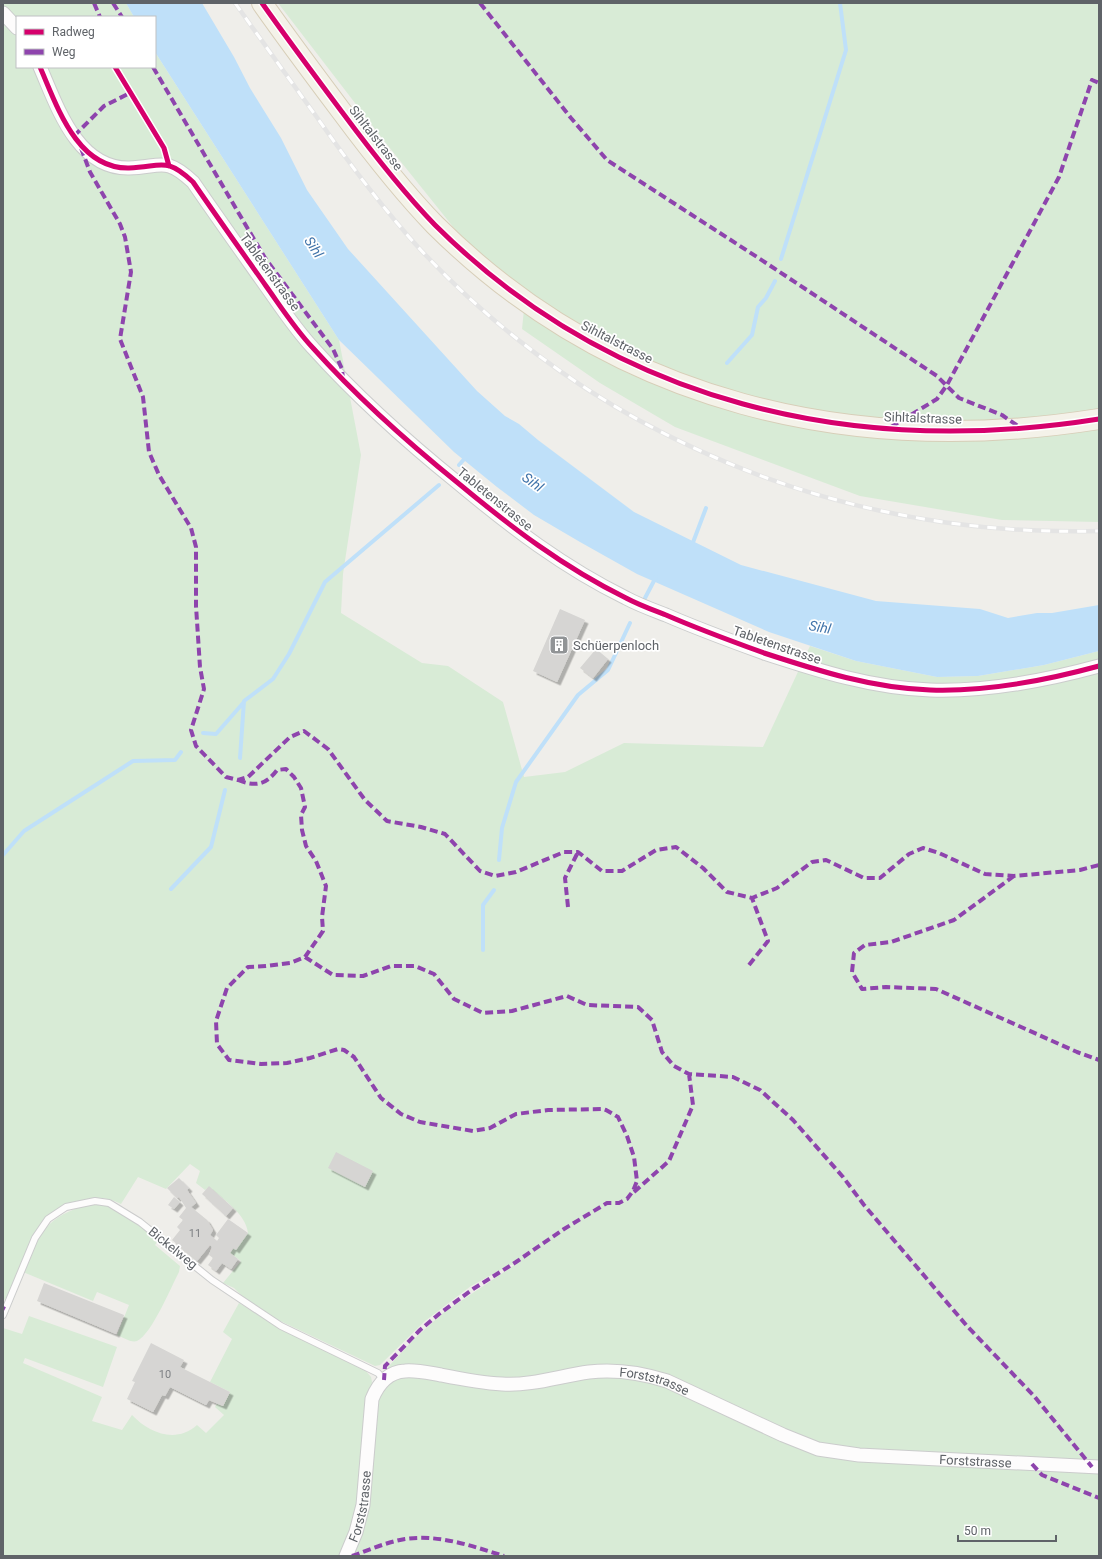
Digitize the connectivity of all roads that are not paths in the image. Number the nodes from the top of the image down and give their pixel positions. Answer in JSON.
{"nodes":[{"id":1,"x":262,"y":3,"type":"edge"},
{"id":2,"x":3,"y":13,"type":"edge"},
{"id":3,"x":16,"y":27,"type":"edge"},
{"id":4,"x":40,"y":68,"type":"edge"},
{"id":5,"x":1099,"y":419,"type":"edge"},
{"id":6,"x":1099,"y":666,"type":"edge"},
{"id":7,"x":3,"y":1315,"type":"edge"},
{"id":8,"x":384,"y":1380,"type":"junction"},
{"id":9,"x":1099,"y":1467,"type":"edge"},
{"id":10,"x":346,"y":1556,"type":"edge"}],
"edges":[{"from":1,"to":5,"type":"main road","name":"Sihltalstrasse"},
{"from":2,"to":3,"type":"street"},
{"from":4,"to":6,"type":"street","name":"Tabletenstrasse"},
{"from":7,"to":8,"type":"lane","name":"Bickelweg"},
{"from":8,"to":9,"type":"street","name":"Forststrasse"},
{"from":8,"to":10,"type":"street","name":"Forststrasse"}]}
